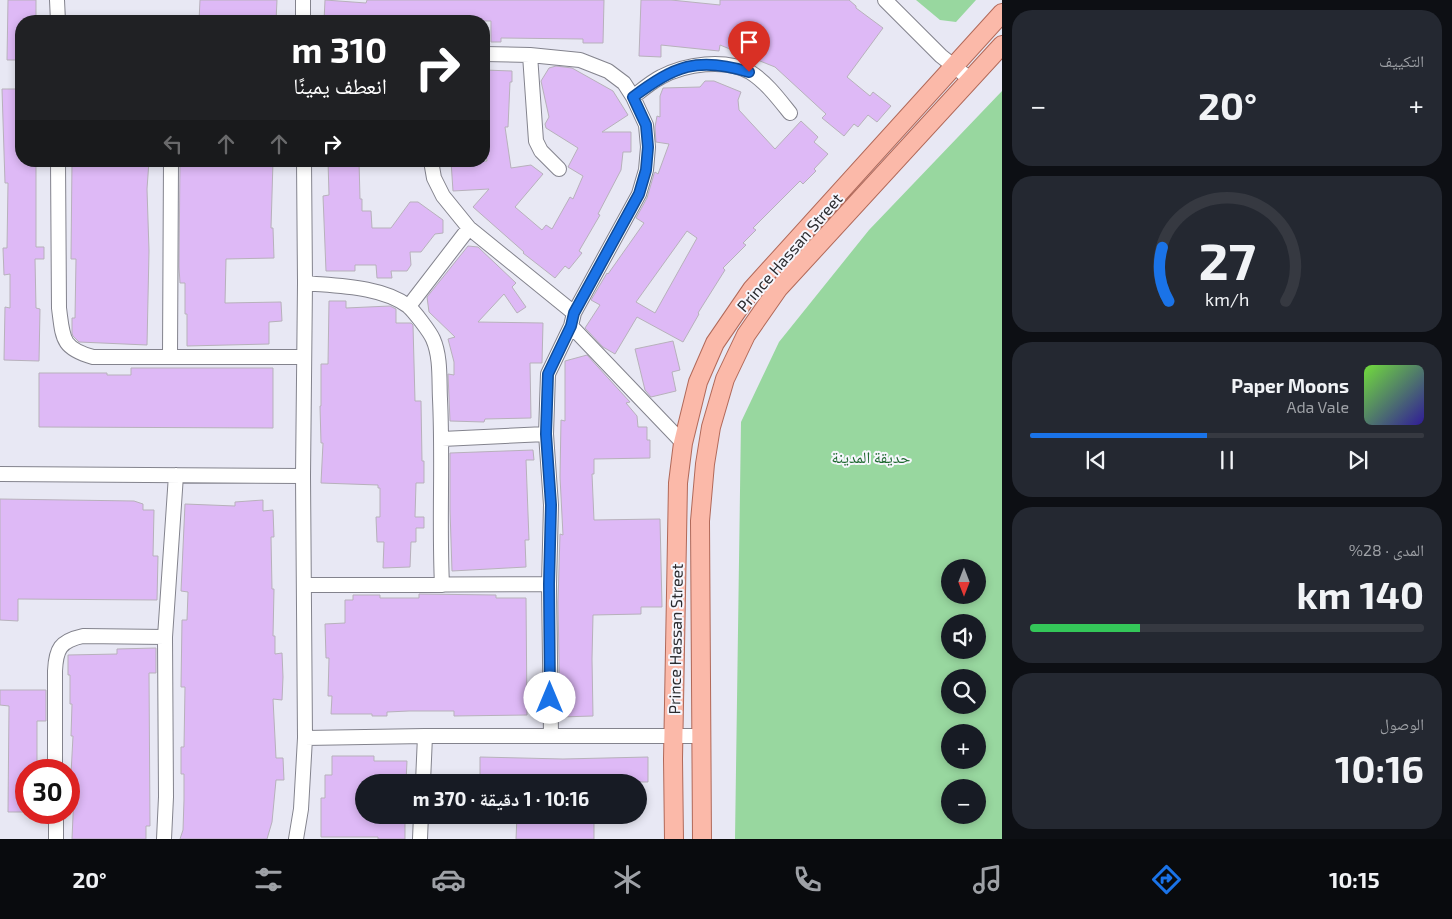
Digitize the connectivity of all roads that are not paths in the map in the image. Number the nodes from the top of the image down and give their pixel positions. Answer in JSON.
{"nodes":[{"id":1,"x":57,"y":0,"type":"edge"},
{"id":2,"x":303,"y":0,"type":"edge"},
{"id":3,"x":885,"y":0,"type":"edge"},
{"id":4,"x":1002,"y":14,"type":"edge"},
{"id":5,"x":58,"y":15,"type":"edge"},
{"id":6,"x":303,"y":15,"type":"edge"},
{"id":7,"x":1002,"y":45,"type":"edge"},
{"id":8,"x":490,"y":54,"type":"edge"},
{"id":9,"x":530,"y":55,"type":"junction"},
{"id":10,"x":954,"y":67,"type":"junction"},
{"id":11,"x":970,"y":79,"type":"junction"},
{"id":12,"x":633,"y":97,"type":"junction"},
{"id":13,"x":790,"y":113,"type":"dead end"},
{"id":14,"x":58,"y":167,"type":"edge"},
{"id":15,"x":171,"y":167,"type":"edge"},
{"id":16,"x":304,"y":167,"type":"edge"},
{"id":17,"x":433,"y":167,"type":"edge"},
{"id":18,"x":560,"y":169,"type":"dead end"},
{"id":19,"x":470,"y":228,"type":"junction"},
{"id":20,"x":305,"y":283,"type":"junction"},
{"id":21,"x":408,"y":306,"type":"junction"},
{"id":22,"x":572,"y":320,"type":"junction"},
{"id":23,"x":170,"y":356,"type":"junction"},
{"id":24,"x":303,"y":357,"type":"junction"},
{"id":25,"x":546,"y":434,"type":"junction"},
{"id":26,"x":442,"y":440,"type":"junction"},
{"id":27,"x":683,"y":443,"type":"junction"},
{"id":28,"x":0,"y":474,"type":"edge"},
{"id":29,"x":176,"y":475,"type":"junction"},
{"id":30,"x":303,"y":476,"type":"junction"},
{"id":31,"x":549,"y":584,"type":"junction"},
{"id":32,"x":304,"y":585,"type":"junction"},
{"id":33,"x":442,"y":585,"type":"junction"},
{"id":34,"x":165,"y":637,"type":"junction"},
{"id":35,"x":674,"y":735,"type":"junction"},
{"id":36,"x":425,"y":736,"type":"junction"},
{"id":37,"x":550,"y":736,"type":"junction"},
{"id":38,"x":702,"y":736,"type":"junction"},
{"id":39,"x":305,"y":738,"type":"junction"},
{"id":40,"x":55,"y":759,"type":"edge"},
{"id":41,"x":423,"y":774,"type":"edge"},
{"id":42,"x":56,"y":824,"type":"edge"},
{"id":43,"x":421,"y":824,"type":"edge"},
{"id":44,"x":56,"y":839,"type":"edge"},
{"id":45,"x":164,"y":839,"type":"edge"},
{"id":46,"x":296,"y":839,"type":"edge"},
{"id":47,"x":420,"y":839,"type":"edge"},
{"id":48,"x":674,"y":839,"type":"edge"},
{"id":49,"x":702,"y":839,"type":"edge"}],
"edges":[{"from":1,"to":5,"type":"street"},
{"from":2,"to":6,"type":"street"},
{"from":3,"to":10,"type":"street"},
{"from":4,"to":10,"type":"main road","name":"Prince Hassan Street"},
{"from":7,"to":11,"type":"main road","name":"Prince Hassan Street"},
{"from":8,"to":9,"type":"street"},
{"from":9,"to":12,"type":"street"},
{"from":9,"to":18,"type":"street"},
{"from":10,"to":11,"type":"street"},
{"from":10,"to":27,"type":"main road","name":"Prince Hassan Street"},
{"from":11,"to":38,"type":"main road","name":"Prince Hassan Street"},
{"from":12,"to":13,"type":"street"},
{"from":12,"to":22,"type":"street"},
{"from":14,"to":23,"type":"street"},
{"from":15,"to":23,"type":"street"},
{"from":16,"to":20,"type":"street"},
{"from":17,"to":19,"type":"street"},
{"from":19,"to":21,"type":"street"},
{"from":19,"to":22,"type":"street"},
{"from":20,"to":21,"type":"street"},
{"from":20,"to":24,"type":"street"},
{"from":21,"to":26,"type":"street"},
{"from":22,"to":25,"type":"street"},
{"from":22,"to":27,"type":"street"},
{"from":23,"to":24,"type":"street"},
{"from":24,"to":30,"type":"street"},
{"from":25,"to":26,"type":"street"},
{"from":25,"to":31,"type":"street"},
{"from":26,"to":33,"type":"street"},
{"from":27,"to":35,"type":"main road","name":"Prince Hassan Street"},
{"from":28,"to":29,"type":"street"},
{"from":29,"to":30,"type":"street"},
{"from":29,"to":34,"type":"street"},
{"from":30,"to":32,"type":"street"},
{"from":31,"to":33,"type":"street"},
{"from":31,"to":37,"type":"street"},
{"from":32,"to":33,"type":"street"},
{"from":32,"to":39,"type":"street"},
{"from":34,"to":40,"type":"street"},
{"from":34,"to":45,"type":"street"},
{"from":35,"to":37,"type":"street"},
{"from":35,"to":38,"type":"street"},
{"from":35,"to":48,"type":"main road","name":"Prince Hassan Street"},
{"from":36,"to":37,"type":"street"},
{"from":36,"to":39,"type":"street"},
{"from":36,"to":41,"type":"street"},
{"from":38,"to":49,"type":"main road","name":"Prince Hassan Street"},
{"from":39,"to":46,"type":"street"},
{"from":42,"to":44,"type":"street"},
{"from":43,"to":47,"type":"street"}]}
